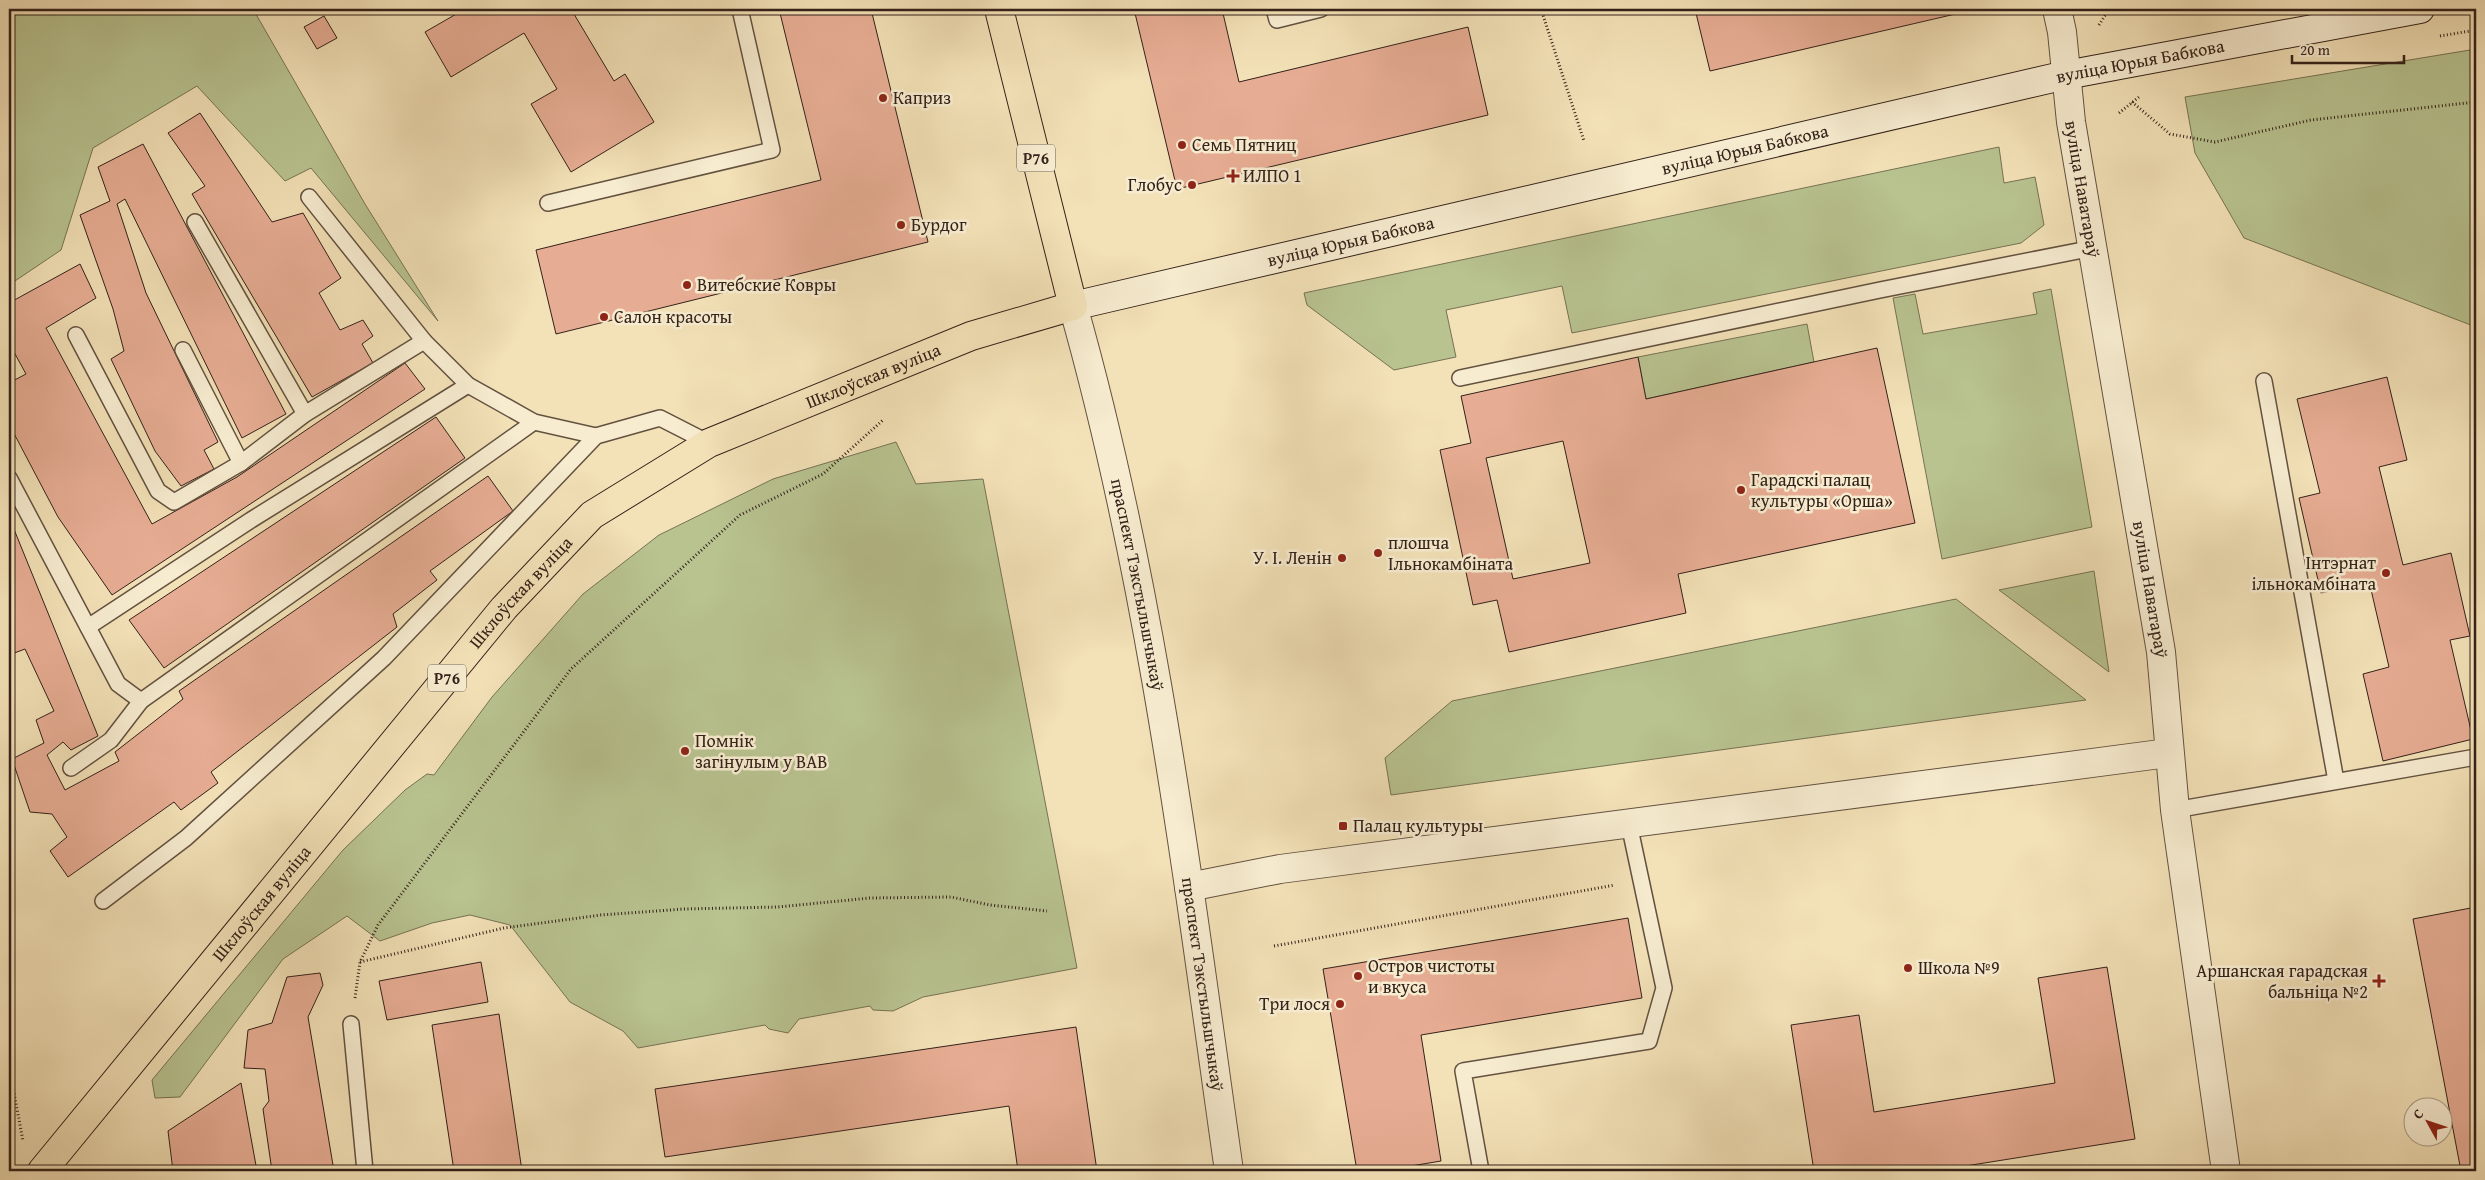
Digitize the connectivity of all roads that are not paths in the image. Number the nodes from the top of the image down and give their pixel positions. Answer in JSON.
{"nodes":[{"id":1,"x":740,"y":9,"type":"edge"},
{"id":2,"x":999,"y":9,"type":"edge"},
{"id":3,"x":1274,"y":9,"type":"edge"},
{"id":4,"x":1321,"y":9,"type":"edge"},
{"id":5,"x":2057,"y":9,"type":"edge"},
{"id":6,"x":2420,"y":9,"type":"edge"},
{"id":7,"x":2066,"y":75,"type":"junction"},
{"id":8,"x":309,"y":197,"type":"dead end"},
{"id":9,"x":548,"y":204,"type":"dead end"},
{"id":10,"x":195,"y":222,"type":"dead end"},
{"id":11,"x":2093,"y":248,"type":"junction"},
{"id":12,"x":1073,"y":306,"type":"junction"},
{"id":13,"x":76,"y":335,"type":"dead end"},
{"id":14,"x":424,"y":341,"type":"junction"},
{"id":15,"x":183,"y":350,"type":"dead end"},
{"id":16,"x":1460,"y":378,"type":"dead end"},
{"id":17,"x":2264,"y":381,"type":"dead end"},
{"id":18,"x":468,"y":385,"type":"junction"},
{"id":19,"x":305,"y":414,"type":"junction"},
{"id":20,"x":534,"y":422,"type":"junction"},
{"id":21,"x":596,"y":436,"type":"junction"},
{"id":22,"x":709,"y":443,"type":"junction"},
{"id":23,"x":240,"y":464,"type":"junction"},
{"id":24,"x":9,"y":478,"type":"edge"},
{"id":25,"x":88,"y":627,"type":"junction"},
{"id":26,"x":141,"y":701,"type":"junction"},
{"id":27,"x":2168,"y":753,"type":"junction"},
{"id":28,"x":2476,"y":757,"type":"edge"},
{"id":29,"x":71,"y":768,"type":"dead end"},
{"id":30,"x":2336,"y":781,"type":"junction"},
{"id":31,"x":2174,"y":810,"type":"junction"},
{"id":32,"x":1629,"y":824,"type":"junction"},
{"id":33,"x":1189,"y":888,"type":"junction"},
{"id":34,"x":103,"y":901,"type":"dead end"},
{"id":35,"x":351,"y":1024,"type":"road end"},
{"id":36,"x":42,"y":1171,"type":"edge"},
{"id":37,"x":365,"y":1171,"type":"edge"},
{"id":38,"x":1229,"y":1171,"type":"edge"},
{"id":39,"x":1481,"y":1171,"type":"edge"},
{"id":40,"x":2226,"y":1171,"type":"edge"}],
"edges":[{"from":1,"to":9,"type":"lane"},
{"from":2,"to":12,"type":"main road","name":"праспект Тэкстыльшчыкаў","number":"Р76"},
{"from":3,"to":4,"type":"lane"},
{"from":5,"to":7,"type":"street","name":"вуліца Наватараў"},
{"from":6,"to":7,"type":"street","name":"вуліца Юрыя Бабкова"},
{"from":7,"to":11,"type":"street","name":"вуліца Наватараў"},
{"from":7,"to":12,"type":"street","name":"вуліца Юрыя Бабкова"},
{"from":8,"to":14,"type":"lane"},
{"from":10,"to":19,"type":"lane"},
{"from":11,"to":16,"type":"lane"},
{"from":11,"to":27,"type":"street","name":"вуліца Наватараў"},
{"from":12,"to":22,"type":"main road","name":"Шклоўская вуліца","number":"Р76"},
{"from":12,"to":33,"type":"street","name":"праспект Тэкстыльшчыкаў"},
{"from":13,"to":23,"type":"lane"},
{"from":14,"to":18,"type":"lane"},
{"from":14,"to":19,"type":"lane"},
{"from":15,"to":23,"type":"lane"},
{"from":17,"to":30,"type":"lane"},
{"from":18,"to":20,"type":"lane"},
{"from":18,"to":25,"type":"lane"},
{"from":19,"to":23,"type":"lane"},
{"from":20,"to":21,"type":"lane"},
{"from":20,"to":26,"type":"lane"},
{"from":21,"to":22,"type":"lane"},
{"from":21,"to":34,"type":"lane"},
{"from":22,"to":36,"type":"main road","name":"Шклоўская вуліца","number":"Р76"},
{"from":24,"to":25,"type":"lane"},
{"from":25,"to":26,"type":"lane"},
{"from":26,"to":29,"type":"lane"},
{"from":27,"to":31,"type":"street","name":"вуліца Наватараў"},
{"from":27,"to":32,"type":"street"},
{"from":28,"to":30,"type":"lane"},
{"from":30,"to":31,"type":"lane"},
{"from":31,"to":40,"type":"street","name":"вуліца Наватараў"},
{"from":32,"to":33,"type":"street"},
{"from":32,"to":39,"type":"lane"},
{"from":33,"to":38,"type":"street","name":"праспект Тэкстыльшчыкаў"},
{"from":35,"to":37,"type":"lane"}]}
